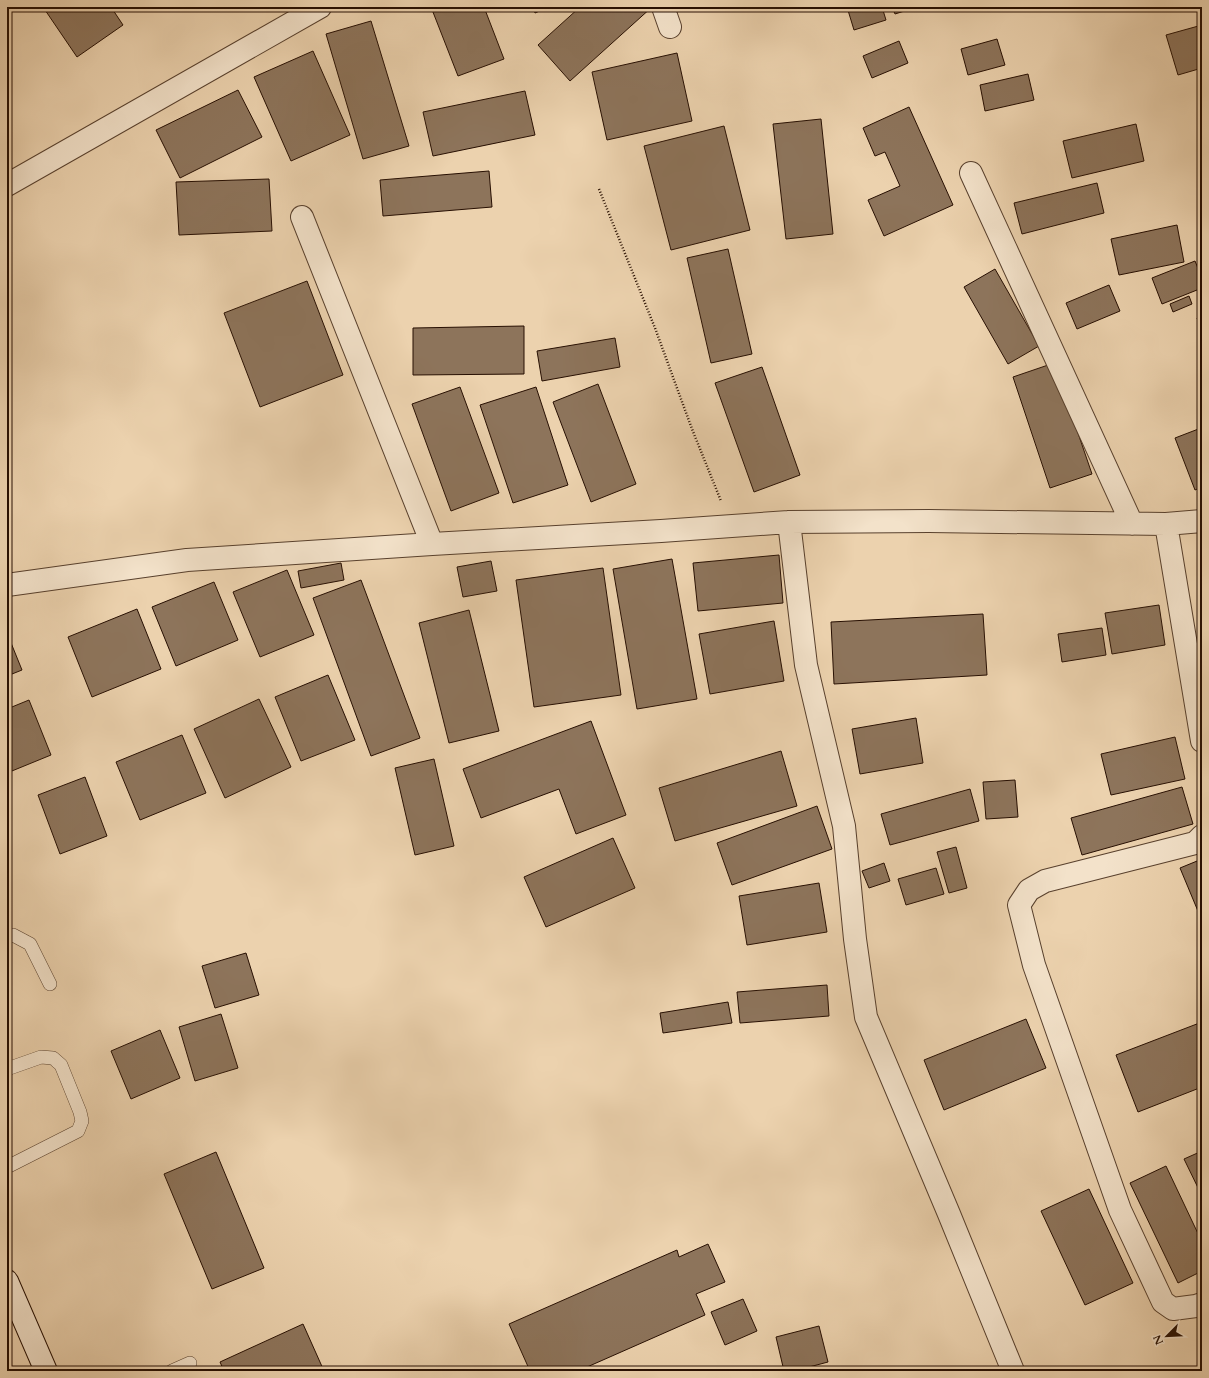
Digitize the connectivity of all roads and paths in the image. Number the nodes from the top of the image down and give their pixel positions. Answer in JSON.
{"nodes":[{"id":1,"x":320,"y":7,"type":"edge"},
{"id":2,"x":663,"y":7,"type":"edge"},
{"id":3,"x":670,"y":28,"type":"dead end"},
{"id":4,"x":971,"y":173,"type":"dead end"},
{"id":5,"x":7,"y":186,"type":"edge"},
{"id":6,"x":599,"y":190,"type":"dead end"},
{"id":7,"x":302,"y":217,"type":"dead end"},
{"id":8,"x":1202,"y":521,"type":"edge"},
{"id":9,"x":789,"y":522,"type":"junction"},
{"id":10,"x":1132,"y":524,"type":"junction"},
{"id":11,"x":1166,"y":524,"type":"junction"},
{"id":12,"x":731,"y":526,"type":"junction"},
{"id":13,"x":432,"y":544,"type":"junction"},
{"id":14,"x":7,"y":585,"type":"edge"},
{"id":15,"x":1202,"y":741,"type":"edge"},
{"id":16,"x":1202,"y":836,"type":"edge"},
{"id":17,"x":7,"y":936,"type":"edge"},
{"id":18,"x":50,"y":984,"type":"dead end"},
{"id":19,"x":7,"y":1069,"type":"edge"},
{"id":20,"x":7,"y":1167,"type":"edge"},
{"id":21,"x":7,"y":1281,"type":"edge"},
{"id":22,"x":1202,"y":1304,"type":"edge"},
{"id":23,"x":190,"y":1363,"type":"dead end"},
{"id":24,"x":46,"y":1371,"type":"edge"},
{"id":25,"x":172,"y":1371,"type":"edge"},
{"id":26,"x":1013,"y":1371,"type":"edge"}],
"edges":[{"from":1,"to":5,"type":"street"},
{"from":2,"to":3,"type":"street"},
{"from":4,"to":10,"type":"street"},
{"from":6,"to":12,"type":"path"},
{"from":7,"to":13,"type":"street"},
{"from":8,"to":11,"type":"street"},
{"from":9,"to":10,"type":"street"},
{"from":9,"to":12,"type":"street"},
{"from":9,"to":26,"type":"street"},
{"from":10,"to":11,"type":"street"},
{"from":11,"to":15,"type":"street"},
{"from":12,"to":13,"type":"street"},
{"from":13,"to":14,"type":"street"},
{"from":16,"to":22,"type":"street"},
{"from":17,"to":18,"type":"lane"},
{"from":19,"to":20,"type":"lane"},
{"from":21,"to":24,"type":"street"},
{"from":23,"to":25,"type":"lane"}]}
